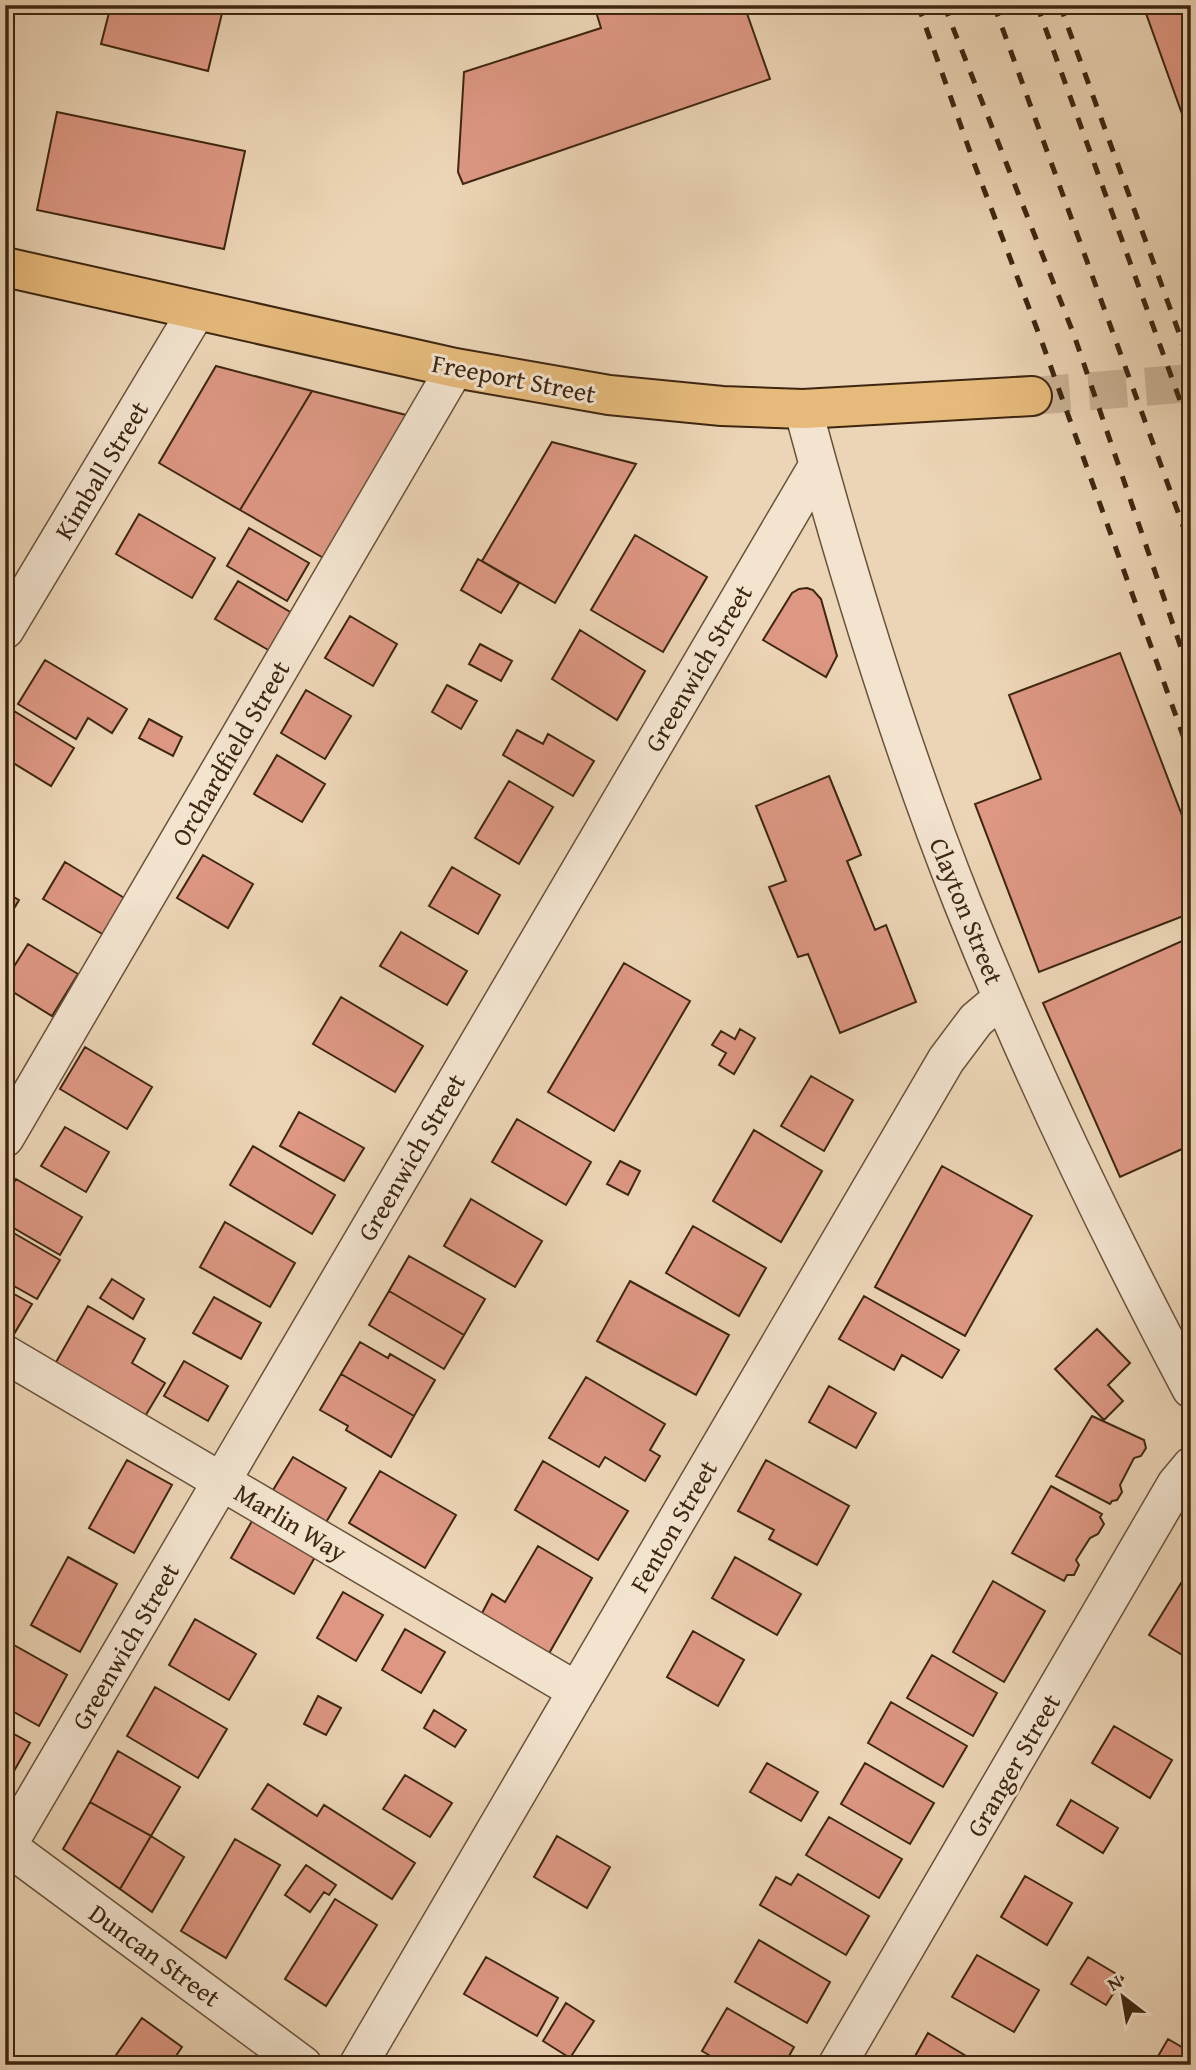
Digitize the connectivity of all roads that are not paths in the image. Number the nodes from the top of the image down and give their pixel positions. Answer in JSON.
{"nodes":[{"id":1,"x":5,"y":267,"type":"edge"},
{"id":2,"x":197,"y":310,"type":"junction"},
{"id":3,"x":455,"y":368,"type":"junction"},
{"id":4,"x":1032,"y":396,"type":"tunnel mouth"},
{"id":5,"x":803,"y":409,"type":"junction"},
{"id":6,"x":818,"y":465,"type":"junction"},
{"id":7,"x":5,"y":631,"type":"edge"},
{"id":8,"x":1002,"y":998,"type":"junction"},
{"id":9,"x":5,"y":1138,"type":"edge"},
{"id":10,"x":5,"y":1354,"type":"edge"},
{"id":11,"x":1191,"y":1389,"type":"edge"},
{"id":12,"x":1191,"y":1466,"type":"edge"},
{"id":13,"x":221,"y":1481,"type":"junction"},
{"id":14,"x":577,"y":1691,"type":"junction"},
{"id":15,"x":6,"y":1848,"type":"edge"},
{"id":16,"x":303,"y":2065,"type":"edge"},
{"id":17,"x":358,"y":2065,"type":"edge"},
{"id":18,"x":837,"y":2065,"type":"edge"}],
"edges":[{"from":1,"to":2,"type":"main road","name":"Freeport Street"},
{"from":2,"to":3,"type":"main road","name":"Freeport Street"},
{"from":2,"to":7,"type":"street","name":"Kimball Street"},
{"from":3,"to":5,"type":"main road","name":"Freeport Street"},
{"from":3,"to":9,"type":"street","name":"Orchardfield Street"},
{"from":4,"to":5,"type":"main road","name":"Freeport Street"},
{"from":5,"to":6,"type":"street","name":"Clayton Street"},
{"from":6,"to":8,"type":"street","name":"Clayton Street"},
{"from":6,"to":13,"type":"street","name":"Greenwich Street"},
{"from":8,"to":11,"type":"street","name":"Clayton Street"},
{"from":8,"to":14,"type":"street","name":"Fenton Street"},
{"from":10,"to":13,"type":"street","name":"Marlin Way"},
{"from":12,"to":18,"type":"street","name":"Granger Street"},
{"from":13,"to":14,"type":"street","name":"Marlin Way"},
{"from":13,"to":15,"type":"street","name":"Greenwich Street"},
{"from":14,"to":17,"type":"street","name":"Fenton Street"},
{"from":15,"to":16,"type":"street","name":"Duncan Street"}]}
